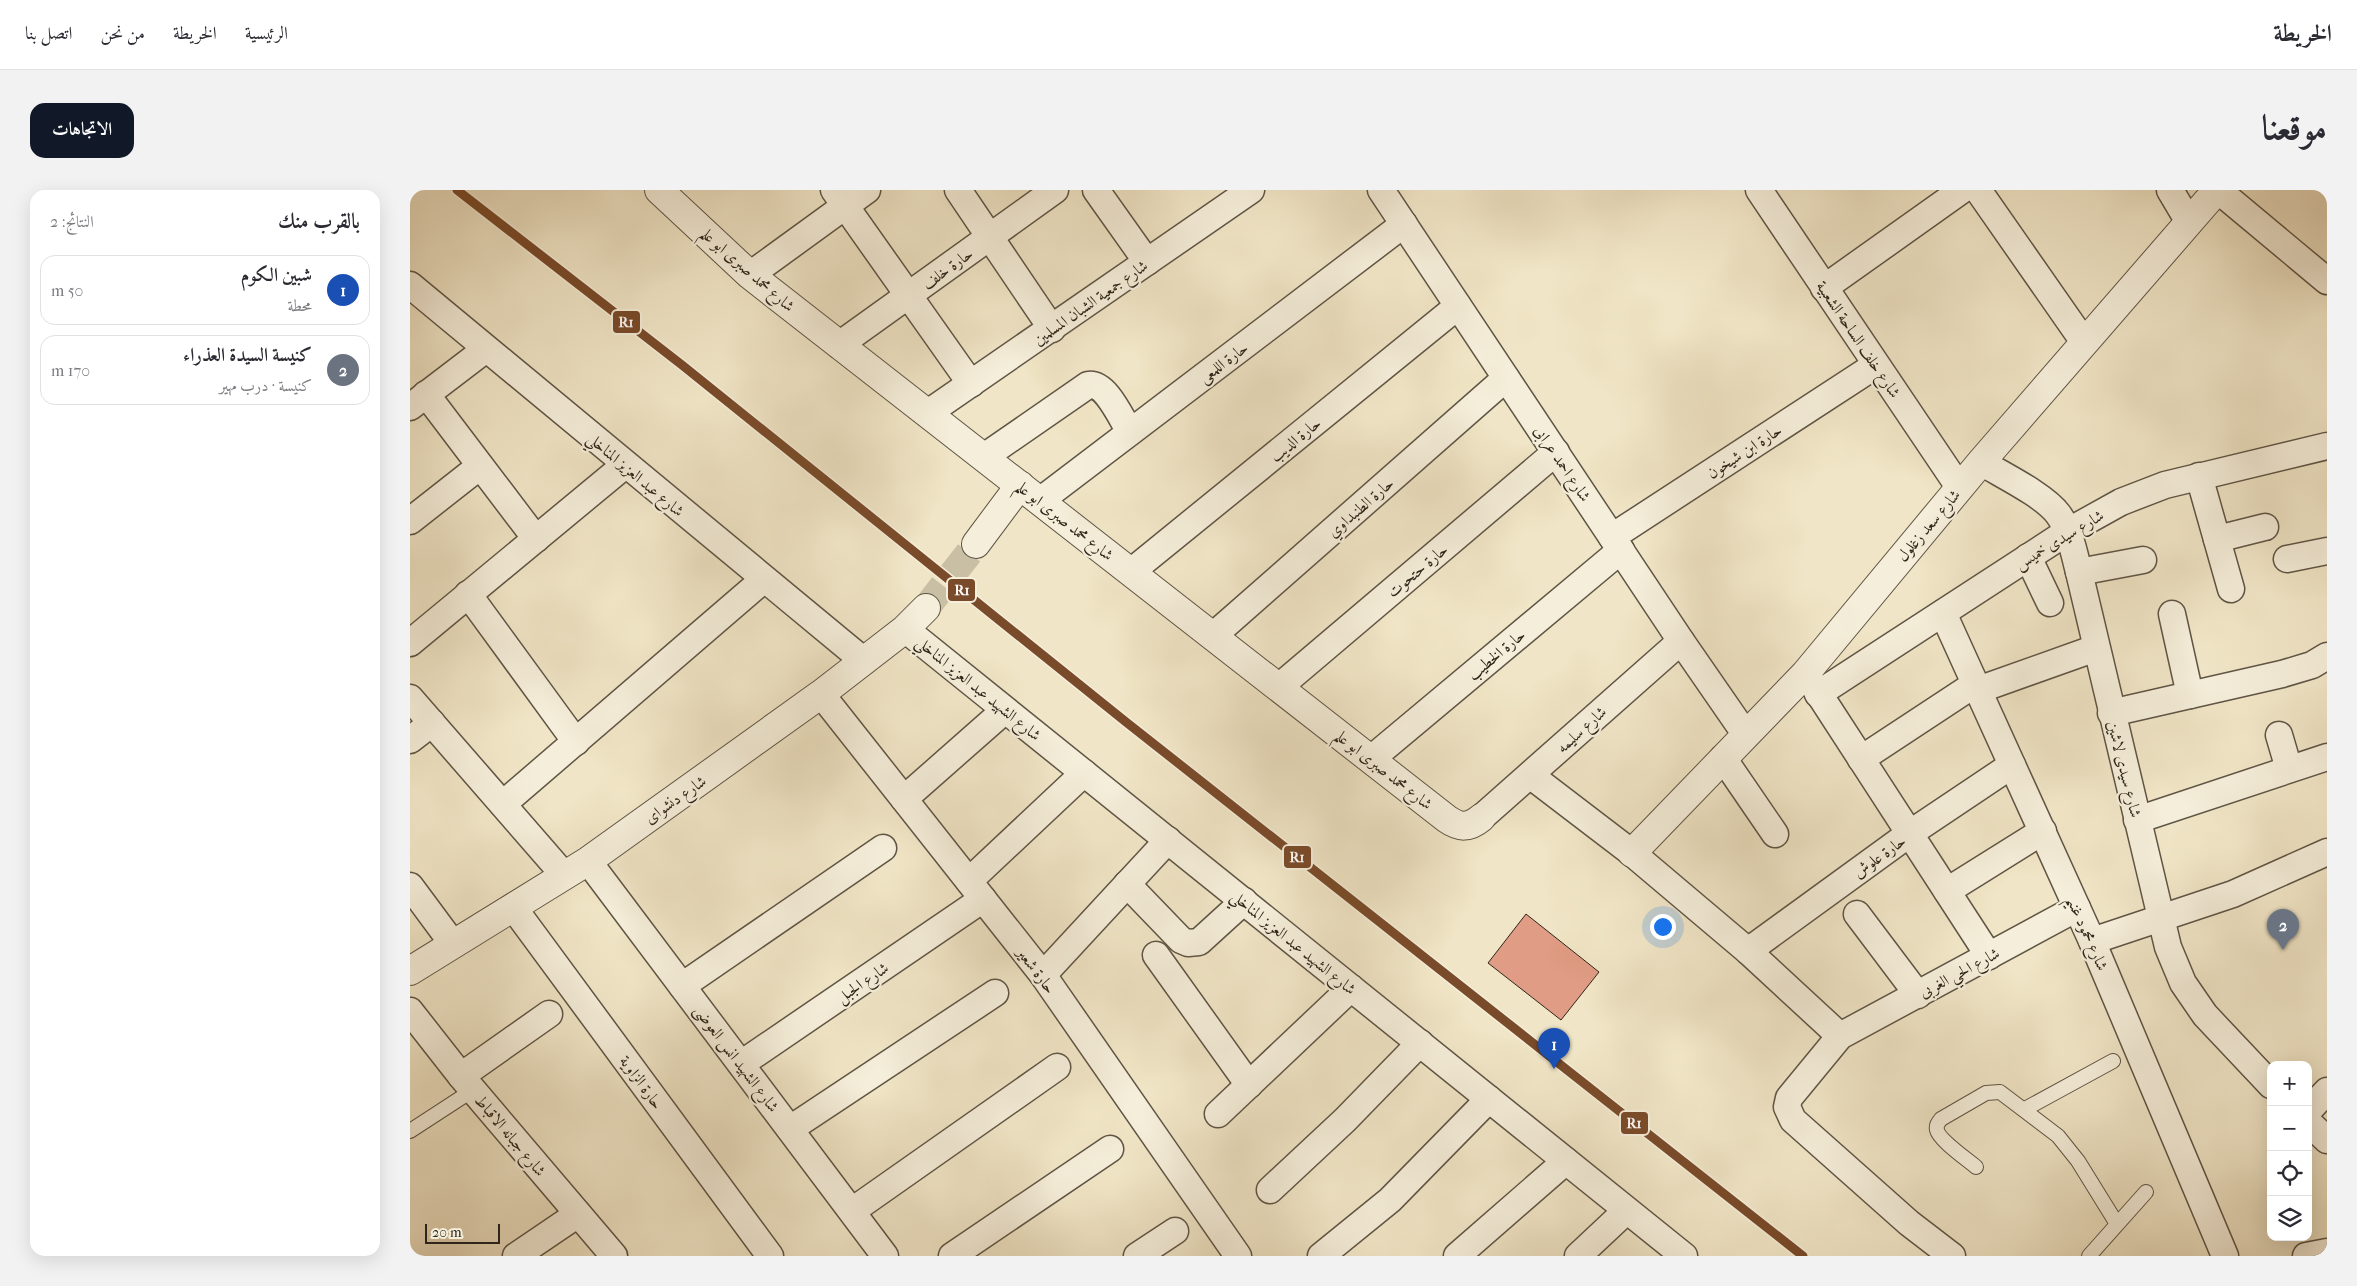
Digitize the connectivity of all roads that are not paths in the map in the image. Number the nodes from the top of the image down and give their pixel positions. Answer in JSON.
{"nodes":[{"id":1,"x":659,"y":190,"type":"edge"},
{"id":2,"x":867,"y":190,"type":"edge"},
{"id":3,"x":958,"y":190,"type":"edge"},
{"id":4,"x":1055,"y":190,"type":"edge"},
{"id":5,"x":1096,"y":190,"type":"edge"},
{"id":6,"x":1381,"y":190,"type":"edge"},
{"id":7,"x":1759,"y":190,"type":"edge"},
{"id":8,"x":1962,"y":190,"type":"edge"},
{"id":9,"x":1978,"y":190,"type":"edge"},
{"id":10,"x":2170,"y":190,"type":"edge"},
{"id":11,"x":2218,"y":190,"type":"edge"},
{"id":12,"x":1236,"y":194,"type":"edge"},
{"id":13,"x":839,"y":198,"type":"edge"},
{"id":14,"x":2189,"y":222,"type":"junction"},
{"id":15,"x":1404,"y":224,"type":"junction"},
{"id":16,"x":990,"y":237,"type":"junction"},
{"id":17,"x":1147,"y":262,"type":"junction"},
{"id":18,"x":750,"y":275,"type":"junction"},
{"id":19,"x":2327,"y":281,"type":"edge"},
{"id":20,"x":410,"y":285,"type":"edge"},
{"id":21,"x":1824,"y":288,"type":"junction"},
{"id":22,"x":908,"y":296,"type":"junction"},
{"id":23,"x":1458,"y":306,"type":"junction"},
{"id":24,"x":1052,"y":329,"type":"junction"},
{"id":25,"x":2084,"y":342,"type":"junction"},
{"id":26,"x":839,"y":345,"type":"junction"},
{"id":27,"x":486,"y":349,"type":"junction"},
{"id":28,"x":1876,"y":365,"type":"junction"},
{"id":29,"x":1506,"y":378,"type":"junction"},
{"id":30,"x":972,"y":384,"type":"junction"},
{"id":31,"x":418,"y":400,"type":"edge"},
{"id":32,"x":928,"y":413,"type":"junction"},
{"id":33,"x":1130,"y":432,"type":"junction"},
{"id":34,"x":2327,"y":446,"type":"edge"},
{"id":35,"x":1556,"y":452,"type":"junction"},
{"id":36,"x":984,"y":457,"type":"junction"},
{"id":37,"x":1981,"y":462,"type":"junction"},
{"id":38,"x":625,"y":464,"type":"junction"},
{"id":39,"x":480,"y":466,"type":"junction"},
{"id":40,"x":2199,"y":476,"type":"junction"},
{"id":41,"x":1959,"y":488,"type":"junction"},
{"id":42,"x":1031,"y":493,"type":"junction"},
{"id":43,"x":410,"y":520,"type":"edge"},
{"id":44,"x":2264,"y":527,"type":"dead end"},
{"id":45,"x":2067,"y":532,"type":"junction"},
{"id":46,"x":536,"y":539,"type":"junction"},
{"id":47,"x":2217,"y":539,"type":"junction"},
{"id":48,"x":976,"y":544,"type":"tunnel mouth"},
{"id":49,"x":1617,"y":544,"type":"junction"},
{"id":50,"x":2327,"y":551,"type":"edge"},
{"id":51,"x":2028,"y":558,"type":"junction"},
{"id":52,"x":2287,"y":559,"type":"dead end"},
{"id":53,"x":2143,"y":560,"type":"dead end"},
{"id":54,"x":1132,"y":572,"type":"junction"},
{"id":55,"x":2079,"y":572,"type":"junction"},
{"id":56,"x":763,"y":580,"type":"junction"},
{"id":57,"x":2230,"y":589,"type":"dead end"},
{"id":58,"x":468,"y":594,"type":"junction"},
{"id":59,"x":2050,"y":602,"type":"dead end"},
{"id":60,"x":926,"y":608,"type":"tunnel mouth"},
{"id":61,"x":1943,"y":613,"type":"junction"},
{"id":62,"x":2172,"y":614,"type":"dead end"},
{"id":63,"x":905,"y":629,"type":"junction"},
{"id":64,"x":1214,"y":636,"type":"junction"},
{"id":65,"x":1682,"y":641,"type":"junction"},
{"id":66,"x":410,"y":643,"type":"edge"},
{"id":67,"x":2096,"y":648,"type":"junction"},
{"id":68,"x":2327,"y":656,"type":"edge"},
{"id":69,"x":864,"y":661,"type":"junction"},
{"id":70,"x":1812,"y":684,"type":"junction"},
{"id":71,"x":1279,"y":687,"type":"junction"},
{"id":72,"x":1977,"y":687,"type":"junction"},
{"id":73,"x":822,"y":694,"type":"junction"},
{"id":74,"x":2190,"y":695,"type":"junction"},
{"id":75,"x":410,"y":698,"type":"edge"},
{"id":76,"x":1005,"y":710,"type":"junction"},
{"id":77,"x":2111,"y":713,"type":"junction"},
{"id":78,"x":432,"y":723,"type":"junction"},
{"id":79,"x":1746,"y":734,"type":"junction"},
{"id":80,"x":2279,"y":735,"type":"dead end"},
{"id":81,"x":410,"y":740,"type":"edge"},
{"id":82,"x":576,"y":742,"type":"junction"},
{"id":83,"x":2327,"y":757,"type":"edge"},
{"id":84,"x":1723,"y":758,"type":"junction"},
{"id":85,"x":1371,"y":759,"type":"junction"},
{"id":86,"x":1861,"y":759,"type":"junction"},
{"id":87,"x":2012,"y":764,"type":"junction"},
{"id":88,"x":2289,"y":770,"type":"junction"},
{"id":89,"x":1084,"y":773,"type":"junction"},
{"id":90,"x":1530,"y":775,"type":"junction"},
{"id":91,"x":904,"y":799,"type":"junction"},
{"id":92,"x":502,"y":804,"type":"junction"},
{"id":93,"x":1481,"y":818,"type":"joint"},
{"id":94,"x":2137,"y":820,"type":"junction"},
{"id":95,"x":2042,"y":831,"type":"junction"},
{"id":96,"x":1775,"y":834,"type":"dead end"},
{"id":97,"x":1909,"y":834,"type":"junction"},
{"id":98,"x":1168,"y":840,"type":"junction"},
{"id":99,"x":883,"y":848,"type":"dead end"},
{"id":100,"x":2327,"y":852,"type":"edge"},
{"id":101,"x":1632,"y":853,"type":"junction"},
{"id":102,"x":588,"y":861,"type":"junction"},
{"id":103,"x":564,"y":875,"type":"junction"},
{"id":104,"x":1127,"y":884,"type":"junction"},
{"id":105,"x":410,"y":886,"type":"edge"},
{"id":106,"x":976,"y":890,"type":"junction"},
{"id":107,"x":1947,"y":891,"type":"junction"},
{"id":108,"x":1244,"y":901,"type":"junction"},
{"id":109,"x":513,"y":907,"type":"junction"},
{"id":110,"x":2077,"y":908,"type":"junction"},
{"id":111,"x":1857,"y":914,"type":"dead end"},
{"id":112,"x":2161,"y":918,"type":"junction"},
{"id":113,"x":2092,"y":941,"type":"junction"},
{"id":114,"x":454,"y":944,"type":"junction"},
{"id":115,"x":1748,"y":951,"type":"junction"},
{"id":116,"x":1156,"y":955,"type":"dead end"},
{"id":117,"x":1988,"y":956,"type":"junction"},
{"id":118,"x":410,"y":971,"type":"edge"},
{"id":119,"x":1042,"y":975,"type":"junction"},
{"id":120,"x":682,"y":986,"type":"junction"},
{"id":121,"x":1351,"y":988,"type":"junction"},
{"id":122,"x":995,"y":993,"type":"dead end"},
{"id":123,"x":1918,"y":995,"type":"junction"},
{"id":124,"x":410,"y":1011,"type":"edge"},
{"id":125,"x":549,"y":1014,"type":"dead end"},
{"id":126,"x":1840,"y":1036,"type":"junction"},
{"id":127,"x":1420,"y":1043,"type":"junction"},
{"id":128,"x":2114,"y":1061,"type":"dead end"},
{"id":129,"x":741,"y":1064,"type":"junction"},
{"id":130,"x":1057,"y":1067,"type":"dead end"},
{"id":131,"x":2267,"y":1081,"type":"edge"},
{"id":132,"x":467,"y":1083,"type":"junction"},
{"id":133,"x":1249,"y":1085,"type":"junction"},
{"id":134,"x":2327,"y":1091,"type":"edge"},
{"id":135,"x":1489,"y":1099,"type":"junction"},
{"id":136,"x":2312,"y":1107,"type":"edge"},
{"id":137,"x":2025,"y":1109,"type":"junction"},
{"id":138,"x":1218,"y":1114,"type":"dead end"},
{"id":139,"x":2312,"y":1126,"type":"edge"},
{"id":140,"x":790,"y":1129,"type":"junction"},
{"id":141,"x":410,"y":1130,"type":"edge"},
{"id":142,"x":2327,"y":1140,"type":"edge"},
{"id":143,"x":1110,"y":1148,"type":"dead end"},
{"id":144,"x":1566,"y":1161,"type":"junction"},
{"id":145,"x":1976,"y":1167,"type":"dead end"},
{"id":146,"x":1270,"y":1190,"type":"dead end"},
{"id":147,"x":2146,"y":1192,"type":"dead end"},
{"id":148,"x":852,"y":1211,"type":"junction"},
{"id":149,"x":1626,"y":1211,"type":"junction"},
{"id":150,"x":578,"y":1214,"type":"junction"},
{"id":151,"x":2117,"y":1224,"type":"junction"},
{"id":152,"x":1175,"y":1231,"type":"dead end"},
{"id":153,"x":2327,"y":1252,"type":"edge"},
{"id":154,"x":516,"y":1256,"type":"edge"},
{"id":155,"x":614,"y":1256,"type":"edge"},
{"id":156,"x":770,"y":1256,"type":"edge"},
{"id":157,"x":885,"y":1256,"type":"edge"},
{"id":158,"x":952,"y":1256,"type":"edge"},
{"id":159,"x":1137,"y":1256,"type":"edge"},
{"id":160,"x":1238,"y":1256,"type":"edge"},
{"id":161,"x":1321,"y":1256,"type":"edge"},
{"id":162,"x":1458,"y":1256,"type":"edge"},
{"id":163,"x":1578,"y":1256,"type":"edge"},
{"id":164,"x":1684,"y":1256,"type":"edge"},
{"id":165,"x":1952,"y":1256,"type":"edge"},
{"id":166,"x":2089,"y":1256,"type":"edge"},
{"id":167,"x":2225,"y":1256,"type":"edge"},
{"id":168,"x":2306,"y":1256,"type":"edge"}],
"edges":[{"from":1,"to":18,"type":"street","name":"شارع محمد صبرى ابو علم"},
{"from":2,"to":13,"type":"street"},
{"from":3,"to":16,"type":"street"},
{"from":4,"to":16,"type":"street","name":"حارة خلف"},
{"from":5,"to":17,"type":"street"},
{"from":6,"to":15,"type":"street","name":"شارع احمد عرابى"},
{"from":7,"to":21,"type":"street","name":"شارع خلف الساحة الشعبية"},
{"from":8,"to":21,"type":"street"},
{"from":9,"to":25,"type":"street"},
{"from":10,"to":14,"type":"street"},
{"from":11,"to":14,"type":"street","name":"شارع سعد زغلول"},
{"from":11,"to":19,"type":"street"},
{"from":12,"to":17,"type":"street","name":"شارع جمعية الشبان المسلمين"},
{"from":13,"to":18,"type":"street"},
{"from":13,"to":22,"type":"street"},
{"from":14,"to":25,"type":"street","name":"شارع سعد زغلول"},
{"from":15,"to":23,"type":"street","name":"شارع احمد عرابى"},
{"from":15,"to":33,"type":"street","name":"حارة اللمعى"},
{"from":16,"to":22,"type":"street","name":"حارة خلف"},
{"from":16,"to":24,"type":"street"},
{"from":17,"to":24,"type":"street","name":"شارع جمعية الشبان المسلمين"},
{"from":18,"to":26,"type":"street","name":"شارع محمد صبرى ابو علم"},
{"from":20,"to":27,"type":"street","name":"شارع عبد العزيز المناخلي"},
{"from":21,"to":28,"type":"street","name":"شارع خلف الساحة الشعبية"},
{"from":22,"to":26,"type":"street","name":"حارة خلف"},
{"from":22,"to":30,"type":"street"},
{"from":23,"to":29,"type":"street","name":"شارع احمد عرابى"},
{"from":23,"to":54,"type":"street","name":"حارة الديب"},
{"from":24,"to":30,"type":"street","name":"شارع جمعية الشبان المسلمين"},
{"from":25,"to":37,"type":"street","name":"شارع سعد زغلول"},
{"from":26,"to":32,"type":"street","name":"شارع محمد صبرى ابو علم"},
{"from":27,"to":31,"type":"street"},
{"from":27,"to":38,"type":"street","name":"شارع عبد العزيز المناخلي"},
{"from":28,"to":41,"type":"street","name":"شارع خلف الساحة الشعبية"},
{"from":28,"to":49,"type":"street","name":"حارة ابن شيخون"},
{"from":29,"to":35,"type":"street","name":"شارع احمد عرابى"},
{"from":29,"to":64,"type":"street","name":"حارة الطنبداوي"},
{"from":30,"to":32,"type":"street","name":"شارع جمعية الشبان المسلمين"},
{"from":31,"to":39,"type":"street"},
{"from":32,"to":36,"type":"street","name":"شارع محمد صبرى ابو علم"},
{"from":33,"to":36,"type":"street"},
{"from":33,"to":42,"type":"street","name":"حارة اللمعى"},
{"from":34,"to":40,"type":"street","name":"شارع سيدى خميس"},
{"from":35,"to":49,"type":"street","name":"شارع احمد عرابى"},
{"from":35,"to":71,"type":"street","name":"حارة حتحوت"},
{"from":36,"to":42,"type":"street","name":"شارع محمد صبرى ابو علم"},
{"from":37,"to":41,"type":"street","name":"شارع سعد زغلول"},
{"from":37,"to":45,"type":"street","name":"شارع سيدى لاشين"},
{"from":38,"to":46,"type":"street"},
{"from":38,"to":56,"type":"street","name":"شارع عبد العزيز المناخلي"},
{"from":39,"to":43,"type":"street"},
{"from":39,"to":46,"type":"street"},
{"from":40,"to":45,"type":"street","name":"شارع سيدى خميس"},
{"from":40,"to":47,"type":"street"},
{"from":41,"to":70,"type":"street","name":"شارع سعد زغلول"},
{"from":42,"to":48,"type":"street"},
{"from":42,"to":54,"type":"street","name":"شارع محمد صبرى ابو علم"},
{"from":44,"to":47,"type":"street"},
{"from":45,"to":51,"type":"street","name":"شارع سيدى خميس"},
{"from":45,"to":55,"type":"street","name":"شارع سيدى لاشين"},
{"from":46,"to":58,"type":"street"},
{"from":47,"to":57,"type":"street"},
{"from":49,"to":65,"type":"street","name":"شارع احمد عرابى"},
{"from":49,"to":85,"type":"street","name":"حارة الخطيب"},
{"from":50,"to":52,"type":"street"},
{"from":51,"to":59,"type":"street"},
{"from":51,"to":61,"type":"street","name":"شارع سيدى خميس"},
{"from":53,"to":55,"type":"street"},
{"from":54,"to":64,"type":"street","name":"شارع محمد صبرى ابو علم"},
{"from":55,"to":67,"type":"street","name":"شارع سيدى لاشين"},
{"from":56,"to":69,"type":"street","name":"شارع عبد العزيز المناخلي"},
{"from":56,"to":82,"type":"street"},
{"from":58,"to":66,"type":"street"},
{"from":58,"to":82,"type":"street"},
{"from":60,"to":63,"type":"street","name":"شارع دنشواى"},
{"from":61,"to":70,"type":"street","name":"شارع سيدى خميس"},
{"from":61,"to":72,"type":"street","name":"شارع محمود غنيم"},
{"from":62,"to":74,"type":"street"},
{"from":63,"to":69,"type":"street","name":"شارع دنشواى"},
{"from":63,"to":76,"type":"street","name":"شارع الشهيد عبد العزيز المناخلي"},
{"from":64,"to":71,"type":"street","name":"شارع محمد صبرى ابو علم"},
{"from":65,"to":79,"type":"street","name":"شارع احمد عرابى"},
{"from":65,"to":90,"type":"street","name":"شارع سليمه"},
{"from":67,"to":72,"type":"street"},
{"from":67,"to":77,"type":"street","name":"شارع سيدى لاشين"},
{"from":68,"to":74,"type":"street"},
{"from":69,"to":73,"type":"street","name":"شارع دنشواى"},
{"from":70,"to":79,"type":"street","name":"شارع سعد زغلول"},
{"from":70,"to":86,"type":"street"},
{"from":71,"to":85,"type":"street","name":"شارع محمد صبرى ابو علم"},
{"from":72,"to":86,"type":"street"},
{"from":72,"to":87,"type":"street","name":"شارع محمود غنيم"},
{"from":73,"to":91,"type":"street","name":"حارة شعير"},
{"from":73,"to":102,"type":"street","name":"شارع دنشواى"},
{"from":74,"to":77,"type":"street"},
{"from":75,"to":78,"type":"street"},
{"from":76,"to":89,"type":"street","name":"شارع الشهيد عبد العزيز المناخلي"},
{"from":76,"to":91,"type":"street"},
{"from":77,"to":94,"type":"street","name":"شارع سيدى لاشين"},
{"from":78,"to":81,"type":"street"},
{"from":78,"to":92,"type":"street"},
{"from":79,"to":84,"type":"street","name":"شارع سعد زغلول"},
{"from":80,"to":88,"type":"street"},
{"from":82,"to":92,"type":"street"},
{"from":83,"to":88,"type":"street"},
{"from":84,"to":96,"type":"street"},
{"from":84,"to":101,"type":"street","name":"شارع سعد زغلول"},
{"from":85,"to":93,"type":"street","name":"شارع محمد صبرى ابو علم"},
{"from":86,"to":97,"type":"street"},
{"from":87,"to":95,"type":"street","name":"شارع محمود غنيم"},
{"from":87,"to":97,"type":"street","name":"حارة علوش"},
{"from":88,"to":94,"type":"street"},
{"from":89,"to":98,"type":"street","name":"شارع الشهيد عبد العزيز المناخلي"},
{"from":89,"to":106,"type":"street","name":"شارع الجبل"},
{"from":90,"to":93,"type":"street","name":"شارع سليمه"},
{"from":90,"to":101,"type":"street"},
{"from":91,"to":106,"type":"street","name":"حارة شعير"},
{"from":92,"to":103,"type":"street"},
{"from":94,"to":112,"type":"street","name":"شارع سيدى لاشين"},
{"from":95,"to":107,"type":"street"},
{"from":95,"to":110,"type":"street","name":"شارع محمود غنيم"},
{"from":97,"to":107,"type":"street"},
{"from":97,"to":115,"type":"street","name":"حارة علوش"},
{"from":98,"to":104,"type":"street"},
{"from":98,"to":108,"type":"street","name":"شارع الشهيد عبد العزيز المناخلي"},
{"from":99,"to":120,"type":"street"},
{"from":100,"to":112,"type":"street"},
{"from":101,"to":115,"type":"street"},
{"from":102,"to":103,"type":"street","name":"شارع دنشواى"},
{"from":102,"to":120,"type":"street","name":"شارع الشهيد انس العوضى"},
{"from":103,"to":109,"type":"street","name":"شارع دنشواى"},
{"from":104,"to":108,"type":"street"},
{"from":104,"to":119,"type":"street"},
{"from":105,"to":114,"type":"street"},
{"from":106,"to":119,"type":"street","name":"حارة شعير"},
{"from":106,"to":129,"type":"street","name":"شارع الجبل"},
{"from":107,"to":117,"type":"street"},
{"from":108,"to":121,"type":"street","name":"شارع الشهيد عبد العزيز المناخلي"},
{"from":109,"to":114,"type":"street","name":"شارع دنشواى"},
{"from":109,"to":156,"type":"street","name":"حارة الزاوية"},
{"from":110,"to":113,"type":"street","name":"شارع محمود غنيم"},
{"from":110,"to":117,"type":"street","name":"شارع الحي الغربى"},
{"from":111,"to":123,"type":"street"},
{"from":112,"to":113,"type":"street"},
{"from":112,"to":131,"type":"street","name":"شارع سيدى لاشين"},
{"from":113,"to":167,"type":"street","name":"شارع محمود غنيم"},
{"from":114,"to":118,"type":"street","name":"شارع دنشواى"},
{"from":115,"to":126,"type":"street"},
{"from":116,"to":133,"type":"street"},
{"from":117,"to":123,"type":"street","name":"شارع الحي الغربى"},
{"from":119,"to":160,"type":"street","name":"حارة شعير"},
{"from":120,"to":129,"type":"street","name":"شارع الشهيد انس العوضى"},
{"from":121,"to":127,"type":"street","name":"شارع الشهيد عبد العزيز المناخلي"},
{"from":121,"to":133,"type":"street"},
{"from":122,"to":140,"type":"street"},
{"from":123,"to":126,"type":"street","name":"شارع الحي الغربى"},
{"from":124,"to":132,"type":"street","name":"شارع جبانه الاقباط"},
{"from":125,"to":132,"type":"street"},
{"from":126,"to":165,"type":"street"},
{"from":127,"to":135,"type":"street","name":"شارع الشهيد عبد العزيز المناخلي"},
{"from":127,"to":146,"type":"street"},
{"from":128,"to":137,"type":"lane"},
{"from":129,"to":140,"type":"street","name":"شارع الشهيد انس العوضى"},
{"from":130,"to":148,"type":"street"},
{"from":132,"to":141,"type":"lane"},
{"from":132,"to":150,"type":"street","name":"شارع جبانه الاقباط"},
{"from":133,"to":138,"type":"street"},
{"from":134,"to":136,"type":"street"},
{"from":135,"to":144,"type":"street","name":"شارع الشهيد عبد العزيز المناخلي"},
{"from":135,"to":161,"type":"street"},
{"from":137,"to":145,"type":"lane"},
{"from":137,"to":151,"type":"lane"},
{"from":139,"to":142,"type":"street"},
{"from":140,"to":148,"type":"street","name":"شارع الشهيد انس العوضى"},
{"from":143,"to":158,"type":"street"},
{"from":144,"to":149,"type":"street","name":"شارع الشهيد عبد العزيز المناخلي"},
{"from":144,"to":162,"type":"street"},
{"from":147,"to":151,"type":"lane"},
{"from":148,"to":157,"type":"street","name":"شارع الشهيد انس العوضى"},
{"from":149,"to":163,"type":"street"},
{"from":149,"to":164,"type":"street","name":"شارع الشهيد عبد العزيز المناخلي"},
{"from":150,"to":154,"type":"street"},
{"from":150,"to":155,"type":"street","name":"شارع جبانه الاقباط"},
{"from":151,"to":166,"type":"lane"},
{"from":152,"to":159,"type":"street"},
{"from":153,"to":168,"type":"street"}]}
